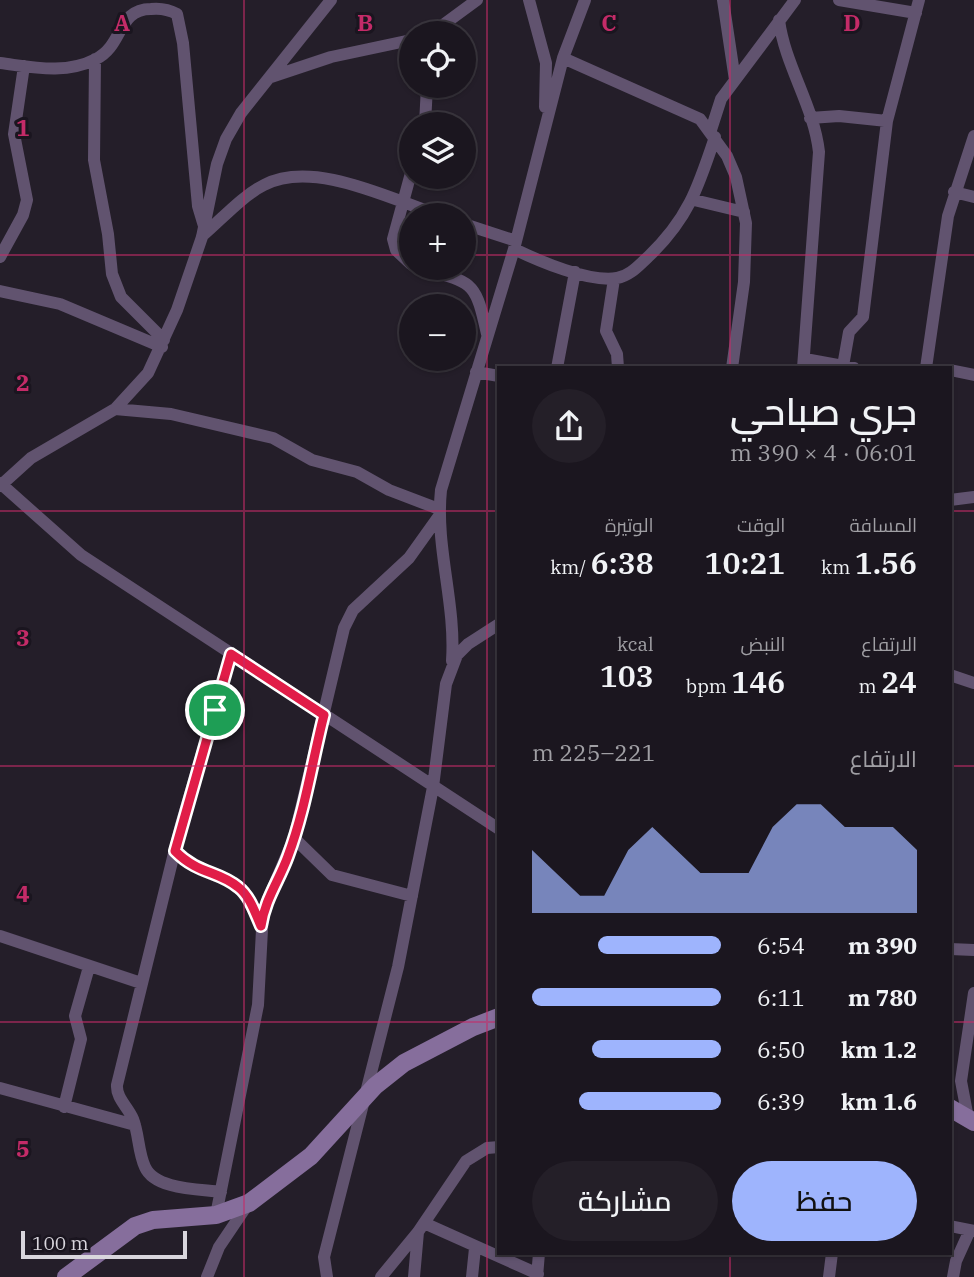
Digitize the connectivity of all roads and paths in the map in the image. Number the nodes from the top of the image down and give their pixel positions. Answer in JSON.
{"nodes":[{"id":1,"x":331,"y":0,"type":"edge"},
{"id":2,"x":477,"y":0,"type":"edge"},
{"id":3,"x":529,"y":0,"type":"edge"},
{"id":4,"x":585,"y":0,"type":"edge"},
{"id":5,"x":723,"y":0,"type":"edge"},
{"id":6,"x":795,"y":0,"type":"edge"},
{"id":7,"x":839,"y":0,"type":"edge"},
{"id":8,"x":917,"y":6,"type":"edge"},
{"id":9,"x":779,"y":20,"type":"junction"},
{"id":10,"x":451,"y":21,"type":"edge"},
{"id":11,"x":399,"y":43,"type":"edge"},
{"id":12,"x":564,"y":58,"type":"junction"},
{"id":13,"x":95,"y":59,"type":"junction"},
{"id":14,"x":0,"y":63,"type":"edge"},
{"id":15,"x":24,"y":66,"type":"junction"},
{"id":16,"x":271,"y":77,"type":"junction"},
{"id":17,"x":735,"y":80,"type":"junction"},
{"id":18,"x":810,"y":118,"type":"junction"},
{"id":19,"x":887,"y":121,"type":"junction"},
{"id":20,"x":544,"y":128,"type":"junction"},
{"id":21,"x":713,"y":134,"type":"junction"},
{"id":22,"x":974,"y":136,"type":"edge"},
{"id":23,"x":406,"y":189,"type":"edge"},
{"id":24,"x":954,"y":192,"type":"junction"},
{"id":25,"x":974,"y":197,"type":"edge"},
{"id":26,"x":694,"y":200,"type":"junction"},
{"id":27,"x":402,"y":203,"type":"joint"},
{"id":28,"x":744,"y":212,"type":"junction"},
{"id":29,"x":399,"y":215,"type":"edge"},
{"id":30,"x":476,"y":229,"type":"edge"},
{"id":31,"x":203,"y":231,"type":"junction"},
{"id":32,"x":515,"y":245,"type":"junction"},
{"id":33,"x":399,"y":253,"type":"edge"},
{"id":34,"x":0,"y":257,"type":"edge"},
{"id":35,"x":575,"y":272,"type":"junction"},
{"id":36,"x":614,"y":279,"type":"junction"},
{"id":37,"x":462,"y":280,"type":"edge"},
{"id":38,"x":0,"y":290,"type":"edge"},
{"id":39,"x":487,"y":338,"type":"junction"},
{"id":40,"x":163,"y":343,"type":"junction"},
{"id":41,"x":804,"y":363,"type":"edge"},
{"id":42,"x":557,"y":366,"type":"edge"},
{"id":43,"x":618,"y":366,"type":"edge"},
{"id":44,"x":732,"y":366,"type":"edge"},
{"id":45,"x":837,"y":366,"type":"edge"},
{"id":46,"x":848,"y":366,"type":"edge"},
{"id":47,"x":929,"y":366,"type":"edge"},
{"id":48,"x":952,"y":370,"type":"edge"},
{"id":49,"x":476,"y":372,"type":"junction"},
{"id":50,"x":974,"y":375,"type":"edge"},
{"id":51,"x":497,"y":376,"type":"edge"},
{"id":52,"x":115,"y":409,"type":"junction"},
{"id":53,"x":0,"y":485,"type":"edge"},
{"id":54,"x":974,"y":497,"type":"edge"},
{"id":55,"x":952,"y":500,"type":"edge"},
{"id":56,"x":439,"y":512,"type":"junction"},
{"id":57,"x":497,"y":625,"type":"edge"},
{"id":58,"x":231,"y":654,"type":"junction"},
{"id":59,"x":452,"y":665,"type":"junction"},
{"id":60,"x":952,"y":676,"type":"edge"},
{"id":61,"x":974,"y":683,"type":"edge"},
{"id":62,"x":324,"y":715,"type":"junction"},
{"id":63,"x":433,"y":787,"type":"junction"},
{"id":64,"x":497,"y":828,"type":"edge"},
{"id":65,"x":294,"y":838,"type":"junction"},
{"id":66,"x":175,"y":851,"type":"junction"},
{"id":67,"x":412,"y":896,"type":"junction"},
{"id":68,"x":261,"y":926,"type":"junction"},
{"id":69,"x":0,"y":936,"type":"edge"},
{"id":70,"x":952,"y":949,"type":"edge"},
{"id":71,"x":974,"y":950,"type":"edge"},
{"id":72,"x":89,"y":967,"type":"junction"},
{"id":73,"x":141,"y":983,"type":"junction"},
{"id":74,"x":974,"y":993,"type":"edge"},
{"id":75,"x":497,"y":1018,"type":"edge"},
{"id":76,"x":0,"y":1088,"type":"edge"},
{"id":77,"x":364,"y":1097,"type":"junction"},
{"id":78,"x":64,"y":1107,"type":"junction"},
{"id":79,"x":952,"y":1109,"type":"edge"},
{"id":80,"x":971,"y":1120,"type":"edge"},
{"id":81,"x":135,"y":1125,"type":"junction"},
{"id":82,"x":497,"y":1147,"type":"edge"},
{"id":83,"x":221,"y":1192,"type":"junction"},
{"id":84,"x":249,"y":1203,"type":"junction"},
{"id":85,"x":216,"y":1215,"type":"junction"},
{"id":86,"x":952,"y":1226,"type":"edge"},
{"id":87,"x":421,"y":1228,"type":"junction"},
{"id":88,"x":972,"y":1230,"type":"edge"},
{"id":89,"x":475,"y":1248,"type":"junction"},
{"id":90,"x":539,"y":1255,"type":"edge"},
{"id":91,"x":832,"y":1255,"type":"edge"},
{"id":92,"x":538,"y":1275,"type":"edge"},
{"id":93,"x":66,"y":1277,"type":"edge"},
{"id":94,"x":207,"y":1277,"type":"edge"},
{"id":95,"x":327,"y":1277,"type":"edge"},
{"id":96,"x":381,"y":1277,"type":"edge"},
{"id":97,"x":414,"y":1277,"type":"edge"},
{"id":98,"x":472,"y":1277,"type":"edge"},
{"id":99,"x":829,"y":1277,"type":"edge"},
{"id":100,"x":953,"y":1277,"type":"edge"}],
"edges":[{"from":1,"to":16,"type":"street"},
{"from":2,"to":10,"type":"street"},
{"from":3,"to":20,"type":"street"},
{"from":4,"to":12,"type":"street"},
{"from":5,"to":17,"type":"street"},
{"from":6,"to":9,"type":"street"},
{"from":7,"to":8,"type":"street"},
{"from":8,"to":19,"type":"street"},
{"from":9,"to":17,"type":"street"},
{"from":9,"to":18,"type":"street"},
{"from":11,"to":16,"type":"street"},
{"from":12,"to":20,"type":"street"},
{"from":12,"to":21,"type":"street"},
{"from":13,"to":15,"type":"street"},
{"from":13,"to":31,"type":"street"},
{"from":13,"to":40,"type":"street"},
{"from":14,"to":15,"type":"street"},
{"from":15,"to":34,"type":"street"},
{"from":16,"to":31,"type":"street"},
{"from":17,"to":21,"type":"street"},
{"from":18,"to":19,"type":"street"},
{"from":18,"to":41,"type":"street"},
{"from":19,"to":46,"type":"street"},
{"from":20,"to":32,"type":"street"},
{"from":21,"to":26,"type":"street"},
{"from":21,"to":28,"type":"street"},
{"from":22,"to":24,"type":"street"},
{"from":23,"to":27,"type":"street"},
{"from":24,"to":25,"type":"street"},
{"from":24,"to":47,"type":"street"},
{"from":26,"to":28,"type":"street"},
{"from":26,"to":36,"type":"street"},
{"from":27,"to":31,"type":"street"},
{"from":28,"to":44,"type":"street"},
{"from":29,"to":33,"type":"street"},
{"from":30,"to":32,"type":"street"},
{"from":31,"to":40,"type":"street"},
{"from":32,"to":35,"type":"street"},
{"from":32,"to":39,"type":"street"},
{"from":35,"to":36,"type":"street"},
{"from":35,"to":42,"type":"street"},
{"from":36,"to":43,"type":"street"},
{"from":37,"to":39,"type":"street"},
{"from":38,"to":40,"type":"street"},
{"from":39,"to":49,"type":"street"},
{"from":40,"to":52,"type":"street"},
{"from":41,"to":45,"type":"street"},
{"from":48,"to":50,"type":"street"},
{"from":49,"to":51,"type":"street"},
{"from":49,"to":56,"type":"street"},
{"from":52,"to":53,"type":"street"},
{"from":52,"to":56,"type":"street"},
{"from":53,"to":58,"type":"street"},
{"from":54,"to":55,"type":"street"},
{"from":56,"to":59,"type":"street"},
{"from":56,"to":62,"type":"street"},
{"from":57,"to":59,"type":"street"},
{"from":58,"to":62,"type":"street"},
{"from":58,"to":66,"type":"street"},
{"from":59,"to":63,"type":"street"},
{"from":60,"to":61,"type":"street"},
{"from":62,"to":63,"type":"street"},
{"from":62,"to":65,"type":"street"},
{"from":63,"to":64,"type":"street"},
{"from":63,"to":67,"type":"street"},
{"from":65,"to":67,"type":"street"},
{"from":65,"to":68,"type":"street"},
{"from":66,"to":68,"type":"street"},
{"from":66,"to":73,"type":"street"},
{"from":67,"to":77,"type":"street"},
{"from":68,"to":83,"type":"street"},
{"from":69,"to":72,"type":"street"},
{"from":70,"to":71,"type":"street"},
{"from":72,"to":73,"type":"street"},
{"from":72,"to":78,"type":"street"},
{"from":73,"to":81,"type":"street"},
{"from":74,"to":80,"type":"street"},
{"from":75,"to":77,"type":"street"},
{"from":76,"to":78,"type":"street"},
{"from":77,"to":84,"type":"street"},
{"from":77,"to":95,"type":"street"},
{"from":78,"to":81,"type":"street"},
{"from":79,"to":80,"type":"street"},
{"from":81,"to":83,"type":"street"},
{"from":82,"to":87,"type":"street"},
{"from":83,"to":85,"type":"street"},
{"from":84,"to":85,"type":"street"},
{"from":84,"to":94,"type":"street"},
{"from":85,"to":93,"type":"street"},
{"from":86,"to":88,"type":"street"},
{"from":87,"to":89,"type":"street"},
{"from":87,"to":96,"type":"street"},
{"from":87,"to":97,"type":"street"},
{"from":88,"to":100,"type":"street"},
{"from":89,"to":92,"type":"street"},
{"from":89,"to":98,"type":"street"},
{"from":90,"to":92,"type":"street"},
{"from":91,"to":99,"type":"street"}]}
